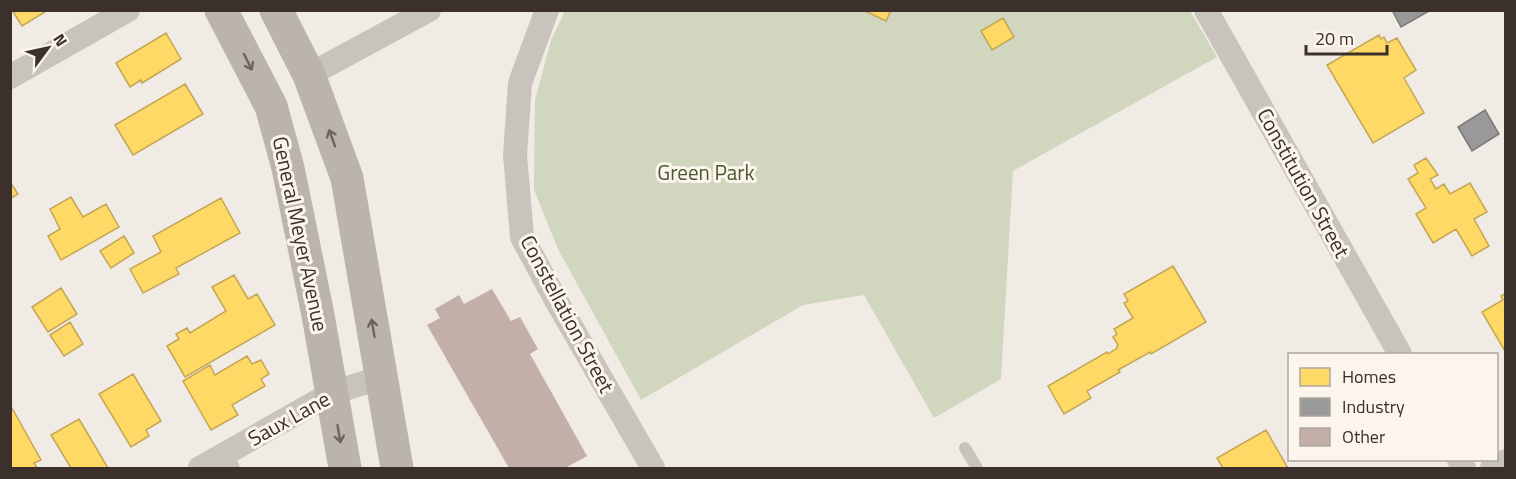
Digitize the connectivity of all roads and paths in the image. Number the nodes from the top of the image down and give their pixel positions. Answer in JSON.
{"nodes":[{"id":1,"x":128,"y":10,"type":"edge"},
{"id":2,"x":221,"y":10,"type":"edge"},
{"id":3,"x":276,"y":10,"type":"edge"},
{"id":4,"x":429,"y":10,"type":"edge"},
{"id":5,"x":547,"y":10,"type":"edge"},
{"id":6,"x":1206,"y":10,"type":"edge"},
{"id":7,"x":309,"y":75,"type":"junction"},
{"id":8,"x":10,"y":77,"type":"edge"},
{"id":9,"x":1399,"y":353,"type":"edge"},
{"id":10,"x":382,"y":377,"type":"junction"},
{"id":11,"x":332,"y":393,"type":"junction"},
{"id":12,"x":965,"y":448,"type":"dead end"},
{"id":13,"x":231,"y":461,"type":"edge"},
{"id":14,"x":1506,"y":461,"type":"edge"},
{"id":15,"x":200,"y":468,"type":"edge"},
{"id":16,"x":345,"y":468,"type":"edge"},
{"id":17,"x":397,"y":468,"type":"edge"},
{"id":18,"x":653,"y":468,"type":"edge"},
{"id":19,"x":977,"y":468,"type":"edge"},
{"id":20,"x":1492,"y":468,"type":"edge"}],
"edges":[{"from":1,"to":8,"type":"street"},
{"from":2,"to":11,"type":"main road","name":"General Meyer Avenue","one_way":true},
{"from":3,"to":7,"type":"main road"},
{"from":4,"to":7,"type":"street"},
{"from":5,"to":18,"type":"street","name":"Constellation Street"},
{"from":6,"to":9,"type":"street","name":"Constitution Street"},
{"from":10,"to":7,"type":"main road","one_way":true},
{"from":10,"to":11,"type":"street","name":"Saux Lane"},
{"from":10,"to":17,"type":"main road"},
{"from":11,"to":13,"type":"street","name":"Saux Lane"},
{"from":11,"to":16,"type":"main road","name":"General Meyer Avenue","one_way":true},
{"from":12,"to":19,"type":"lane"},
{"from":13,"to":15,"type":"street","name":"Saux Lane"},
{"from":14,"to":20,"type":"street"}]}
